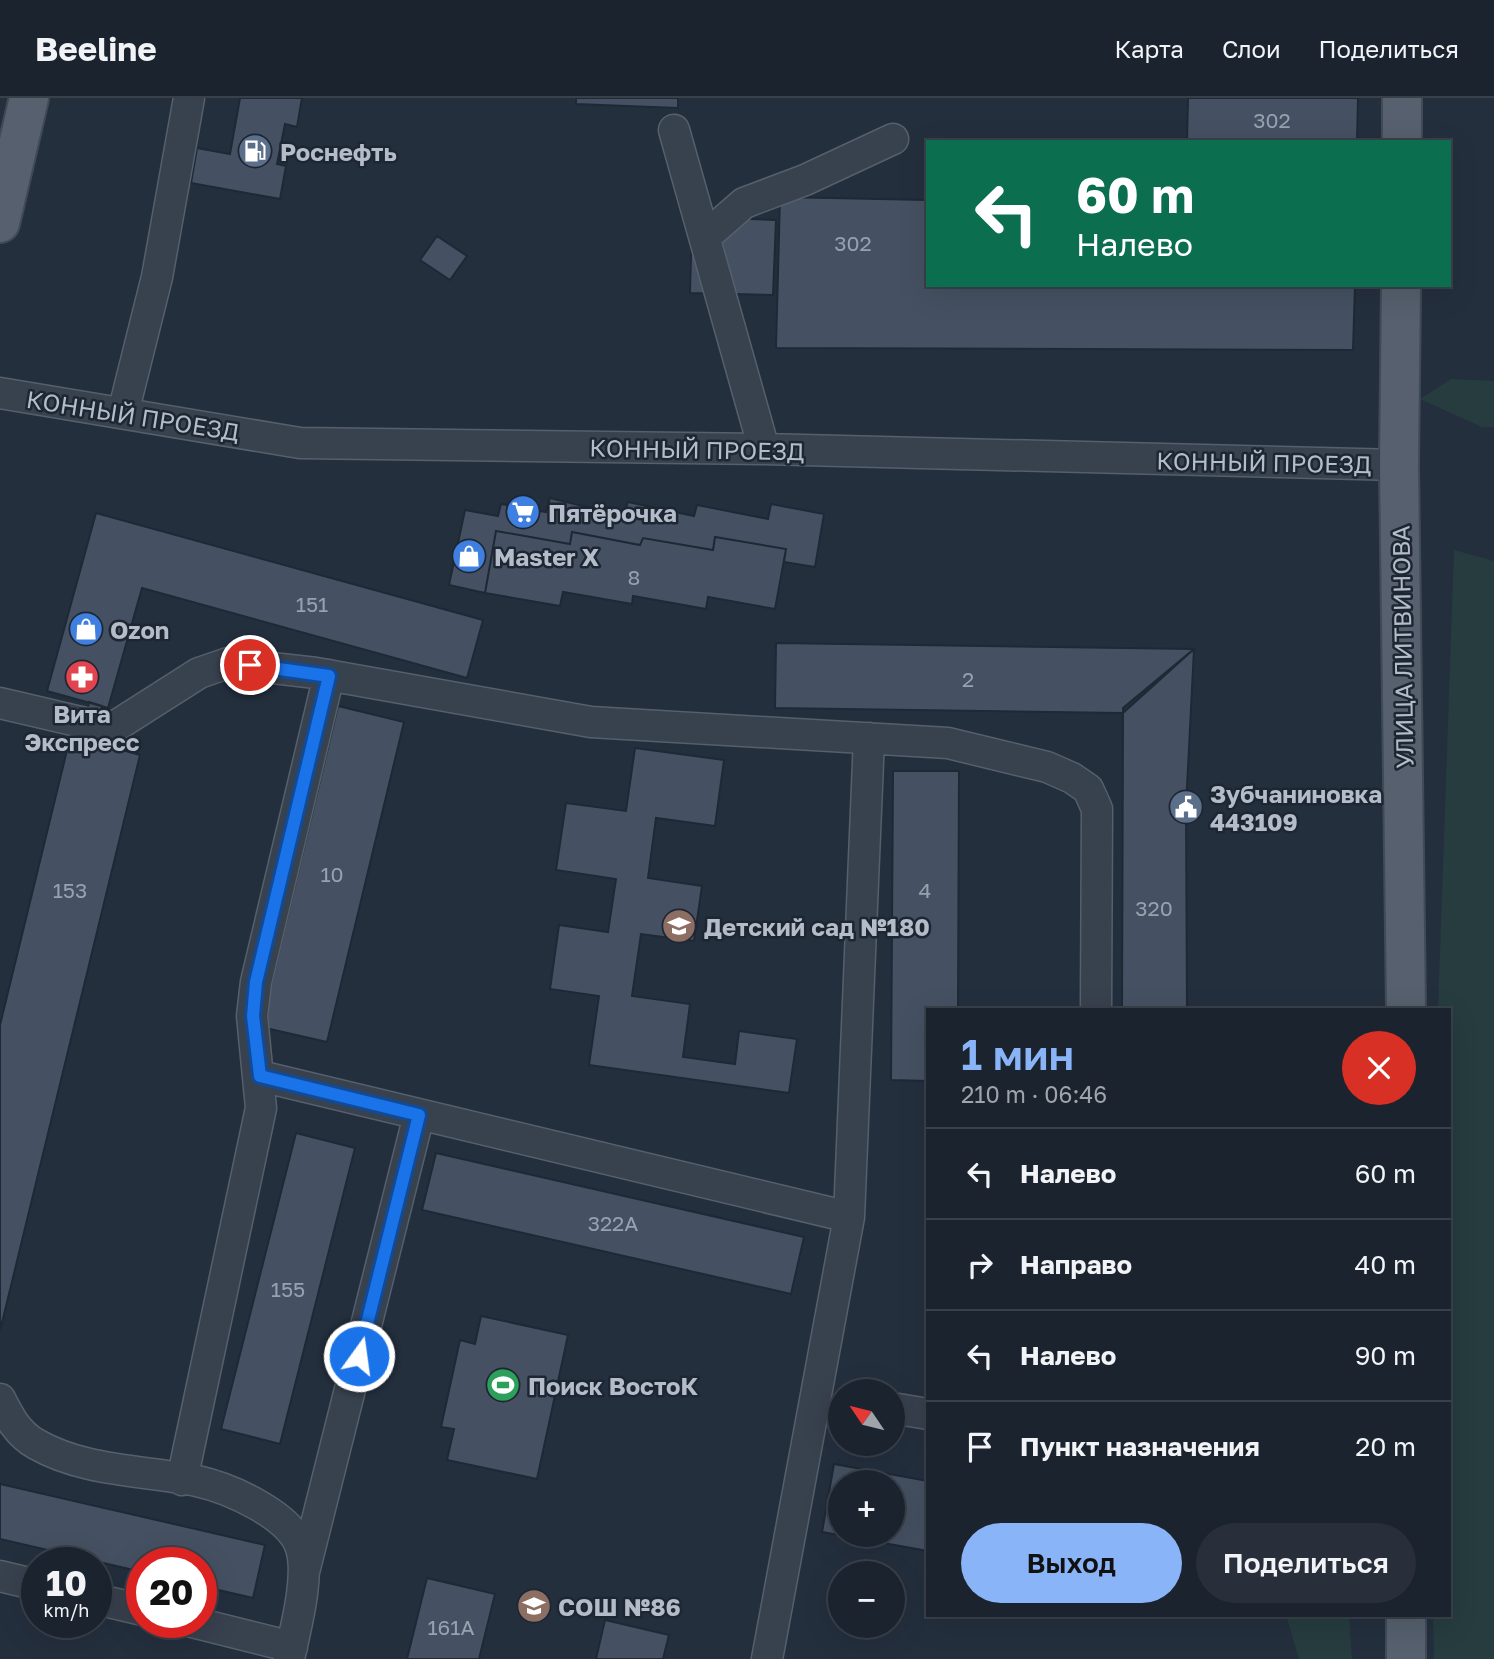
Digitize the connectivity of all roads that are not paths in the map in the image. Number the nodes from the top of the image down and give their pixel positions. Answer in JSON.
{"nodes":[{"id":1,"x":29,"y":98,"type":"edge"},
{"id":2,"x":188,"y":98,"type":"edge"},
{"id":3,"x":1402,"y":98,"type":"edge"},
{"id":4,"x":674,"y":130,"type":"dead end"},
{"id":5,"x":893,"y":139,"type":"dead end"},
{"id":6,"x":1402,"y":140,"type":"edge"},
{"id":7,"x":0,"y":223,"type":"edge"},
{"id":8,"x":705,"y":237,"type":"junction"},
{"id":9,"x":1401,"y":287,"type":"edge"},
{"id":10,"x":0,"y":393,"type":"edge"},
{"id":11,"x":123,"y":413,"type":"junction"},
{"id":12,"x":764,"y":449,"type":"junction"},
{"id":13,"x":1399,"y":465,"type":"junction"},
{"id":14,"x":329,"y":676,"type":"junction"},
{"id":15,"x":0,"y":703,"type":"edge"},
{"id":16,"x":869,"y":738,"type":"junction"},
{"id":17,"x":1096,"y":1008,"type":"edge"},
{"id":18,"x":1406,"y":1008,"type":"edge"},
{"id":19,"x":260,"y":1076,"type":"junction"},
{"id":20,"x":419,"y":1115,"type":"junction"},
{"id":21,"x":849,"y":1217,"type":"junction"},
{"id":22,"x":827,"y":1398,"type":"edge"},
{"id":23,"x":0,"y":1399,"type":"edge"},
{"id":24,"x":905,"y":1410,"type":"edge"},
{"id":25,"x":926,"y":1414,"type":"edge"},
{"id":26,"x":181,"y":1480,"type":"junction"},
{"id":27,"x":304,"y":1572,"type":"junction"},
{"id":28,"x":0,"y":1576,"type":"edge"},
{"id":29,"x":21,"y":1581,"type":"edge"},
{"id":30,"x":1406,"y":1617,"type":"edge"},
{"id":31,"x":217,"y":1630,"type":"edge"},
{"id":32,"x":290,"y":1653,"type":"edge"},
{"id":33,"x":767,"y":1659,"type":"edge"},
{"id":34,"x":1406,"y":1659,"type":"edge"}],
"edges":[{"from":1,"to":7,"type":"main road"},
{"from":2,"to":11,"type":"street"},
{"from":3,"to":6,"type":"main road"},
{"from":4,"to":8,"type":"street"},
{"from":5,"to":8,"type":"street"},
{"from":8,"to":12,"type":"street"},
{"from":9,"to":13,"type":"main road","name":"УЛИЦА ЛИТВИНОВА"},
{"from":10,"to":11,"type":"street","name":"КОННЫЙ ПРОЕЗД"},
{"from":11,"to":12,"type":"street","name":"КОННЫЙ ПРОЕЗД"},
{"from":12,"to":13,"type":"street","name":"КОННЫЙ ПРОЕЗД"},
{"from":13,"to":18,"type":"main road","name":"УЛИЦА ЛИТВИНОВА"},
{"from":14,"to":15,"type":"street"},
{"from":14,"to":16,"type":"street"},
{"from":14,"to":19,"type":"street"},
{"from":16,"to":17,"type":"street"},
{"from":16,"to":21,"type":"street"},
{"from":19,"to":20,"type":"street"},
{"from":19,"to":26,"type":"street"},
{"from":20,"to":21,"type":"street"},
{"from":20,"to":27,"type":"street"},
{"from":21,"to":22,"type":"street"},
{"from":22,"to":33,"type":"street"},
{"from":23,"to":26,"type":"street"},
{"from":24,"to":25,"type":"street"},
{"from":26,"to":27,"type":"street"},
{"from":27,"to":32,"type":"street"},
{"from":28,"to":29,"type":"street"},
{"from":30,"to":34,"type":"main road"},
{"from":31,"to":32,"type":"street"}]}
